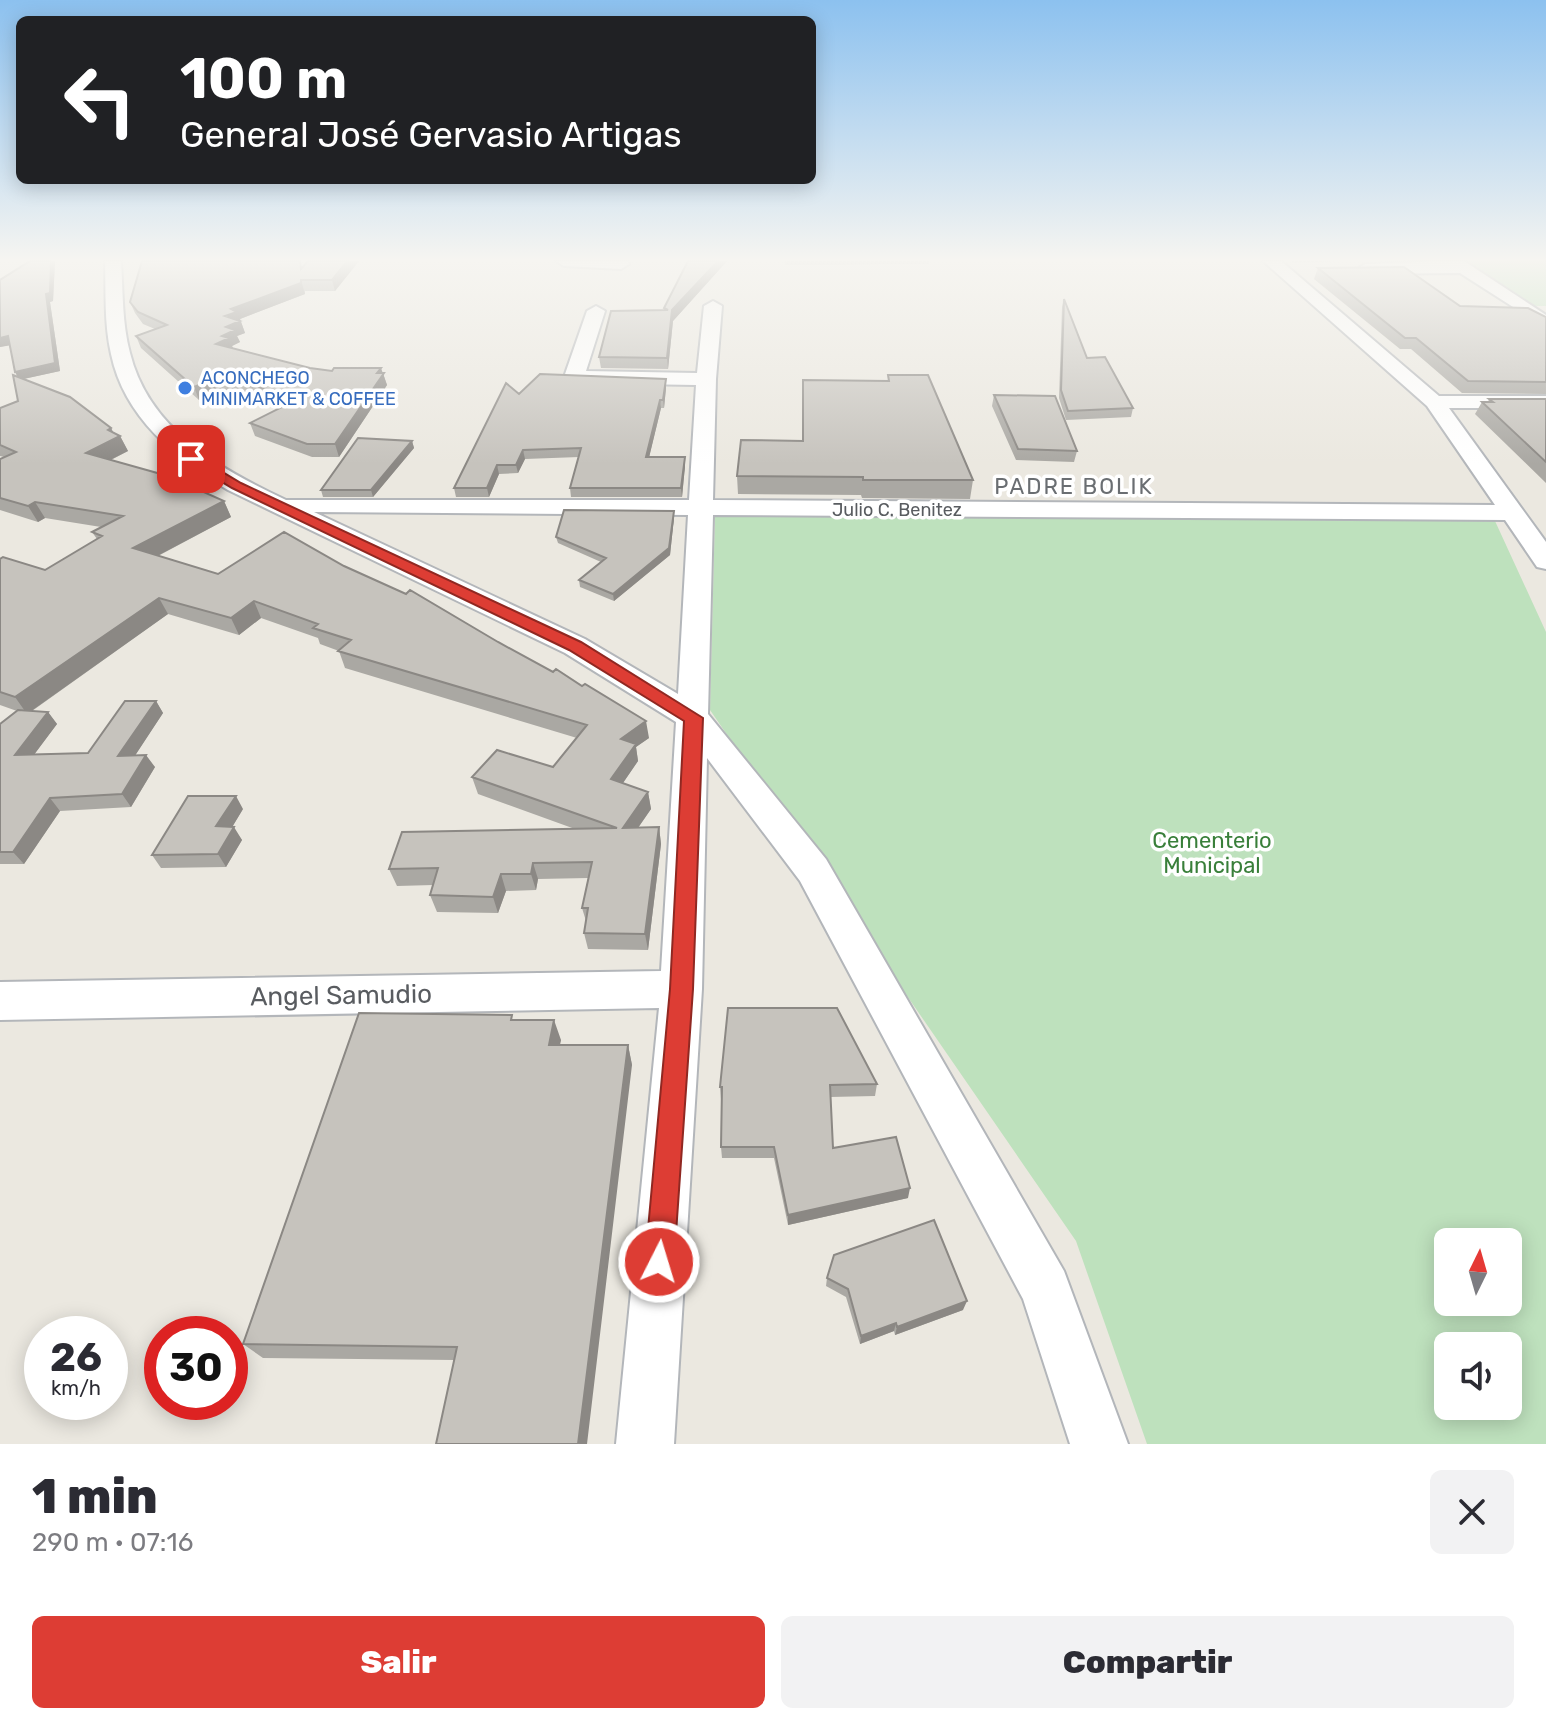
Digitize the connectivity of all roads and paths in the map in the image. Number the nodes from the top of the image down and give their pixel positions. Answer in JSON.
{"nodes":[{"id":1,"x":117,"y":328,"type":"edge"},
{"id":2,"x":590,"y":328,"type":"edge"},
{"id":3,"x":711,"y":328,"type":"edge"},
{"id":4,"x":1348,"y":328,"type":"edge"},
{"id":5,"x":706,"y":379,"type":"junction"},
{"id":6,"x":1434,"y":402,"type":"junction"},
{"id":7,"x":1546,"y":402,"type":"edge"},
{"id":8,"x":283,"y":505,"type":"junction"},
{"id":9,"x":701,"y":509,"type":"junction"},
{"id":10,"x":1511,"y":513,"type":"junction"},
{"id":11,"x":1546,"y":561,"type":"edge"},
{"id":12,"x":694,"y":718,"type":"junction"},
{"id":13,"x":681,"y":989,"type":"junction"},
{"id":14,"x":0,"y":1001,"type":"edge"},
{"id":15,"x":645,"y":1444,"type":"edge"},
{"id":16,"x":1099,"y":1444,"type":"edge"}],
"edges":[{"from":1,"to":8,"type":"street"},
{"from":2,"to":5,"type":"street"},
{"from":3,"to":5,"type":"street"},
{"from":4,"to":6,"type":"street"},
{"from":5,"to":9,"type":"street"},
{"from":6,"to":7,"type":"street"},
{"from":6,"to":10,"type":"street"},
{"from":8,"to":9,"type":"street","name":"Julio C. Benitez"},
{"from":8,"to":12,"type":"street"},
{"from":9,"to":10,"type":"street","name":"Julio C. Benitez"},
{"from":9,"to":12,"type":"street"},
{"from":10,"to":11,"type":"street"},
{"from":12,"to":13,"type":"street"},
{"from":12,"to":16,"type":"street"},
{"from":13,"to":14,"type":"street","name":"Angel Samudio"},
{"from":13,"to":15,"type":"street"}]}
